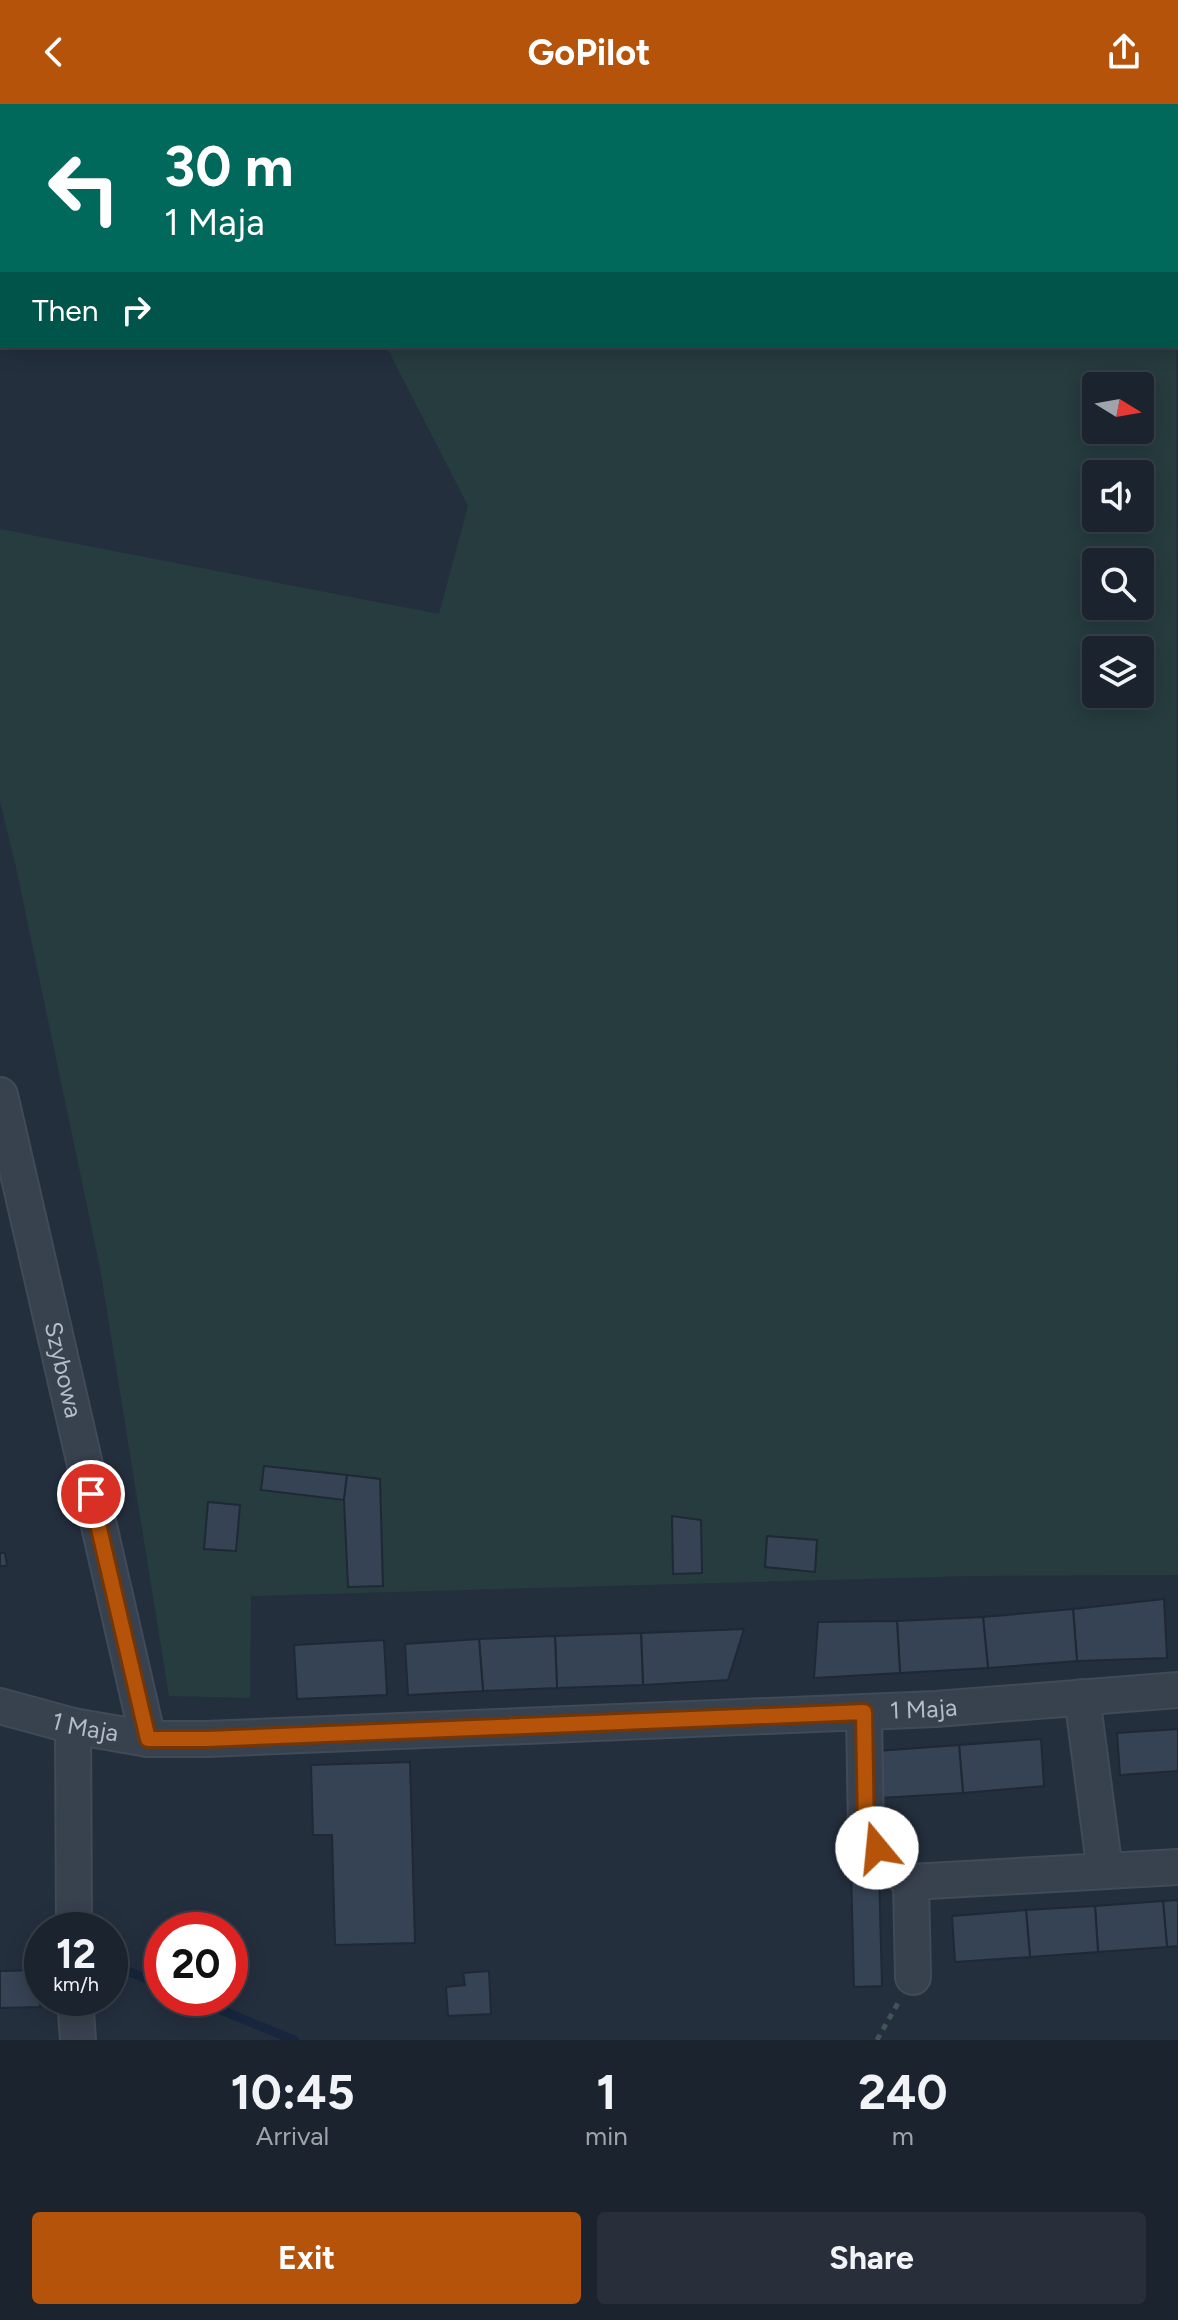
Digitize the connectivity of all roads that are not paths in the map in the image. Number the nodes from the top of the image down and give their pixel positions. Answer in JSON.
{"nodes":[{"id":1,"x":0,"y":1095,"type":"edge"},
{"id":2,"x":1178,"y":1690,"type":"edge"},
{"id":3,"x":1082,"y":1697,"type":"junction"},
{"id":4,"x":0,"y":1706,"type":"edge"},
{"id":5,"x":864,"y":1712,"type":"junction"},
{"id":6,"x":73,"y":1726,"type":"junction"},
{"id":7,"x":148,"y":1739,"type":"junction"},
{"id":8,"x":1178,"y":1867,"type":"edge"},
{"id":9,"x":1105,"y":1871,"type":"junction"},
{"id":10,"x":911,"y":1882,"type":"junction"},
{"id":11,"x":74,"y":1912,"type":"edge"},
{"id":12,"x":913,"y":1977,"type":"road end"},
{"id":13,"x":76,"y":2016,"type":"edge"},
{"id":14,"x":78,"y":2040,"type":"edge"}],
"edges":[{"from":1,"to":7,"type":"street","name":"Szybowa"},
{"from":2,"to":3,"type":"street","name":"1 Maja"},
{"from":3,"to":5,"type":"street","name":"1 Maja"},
{"from":3,"to":9,"type":"street"},
{"from":4,"to":6,"type":"street","name":"1 Maja"},
{"from":5,"to":7,"type":"street","name":"1 Maja"},
{"from":5,"to":10,"type":"street"},
{"from":6,"to":7,"type":"street","name":"1 Maja"},
{"from":6,"to":11,"type":"street"},
{"from":8,"to":9,"type":"street"},
{"from":9,"to":10,"type":"street"},
{"from":10,"to":12,"type":"street"},
{"from":13,"to":14,"type":"street"}]}
